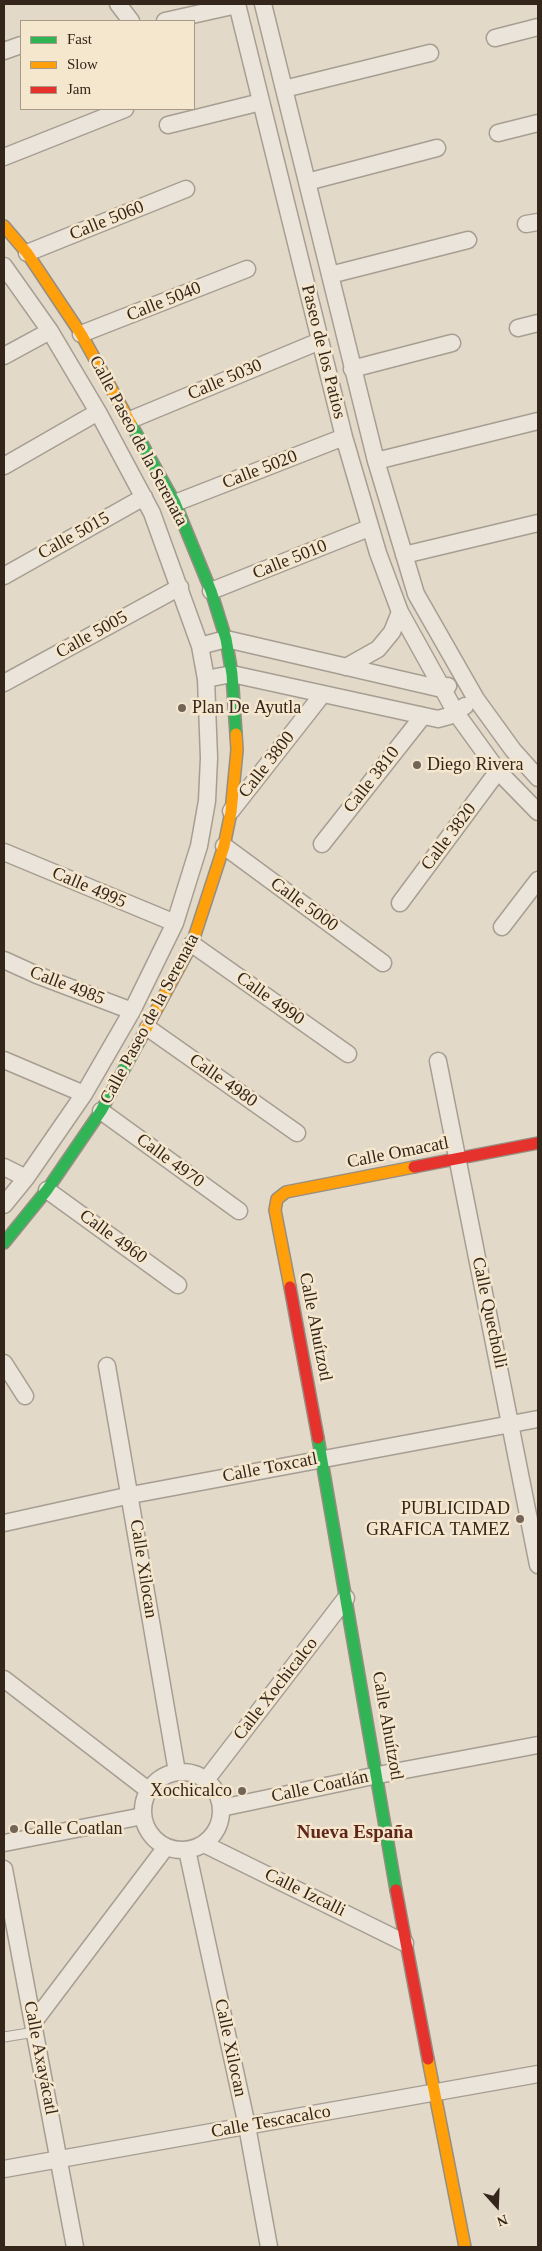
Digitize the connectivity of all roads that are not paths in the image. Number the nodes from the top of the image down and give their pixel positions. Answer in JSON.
{"nodes":[{"id":1,"x":118,"y":4,"type":"edge"},
{"id":2,"x":237,"y":4,"type":"edge"},
{"id":3,"x":262,"y":4,"type":"edge"},
{"id":4,"x":130,"y":20,"type":"edge"},
{"id":5,"x":169,"y":20,"type":"edge"},
{"id":6,"x":538,"y":27,"type":"edge"},
{"id":7,"x":495,"y":38,"type":"dead end"},
{"id":8,"x":20,"y":44,"type":"edge"},
{"id":9,"x":4,"y":51,"type":"edge"},
{"id":10,"x":430,"y":53,"type":"dead end"},
{"id":11,"x":284,"y":89,"type":"junction"},
{"id":12,"x":261,"y":102,"type":"junction"},
{"id":13,"x":122,"y":110,"type":"edge"},
{"id":14,"x":538,"y":123,"type":"edge"},
{"id":15,"x":168,"y":125,"type":"dead end"},
{"id":16,"x":498,"y":133,"type":"dead end"},
{"id":17,"x":437,"y":148,"type":"dead end"},
{"id":18,"x":4,"y":157,"type":"edge"},
{"id":19,"x":307,"y":182,"type":"junction"},
{"id":20,"x":186,"y":190,"type":"dead end"},
{"id":21,"x":4,"y":226,"type":"edge"},
{"id":22,"x":468,"y":240,"type":"dead end"},
{"id":23,"x":27,"y":253,"type":"junction"},
{"id":24,"x":4,"y":266,"type":"edge"},
{"id":25,"x":247,"y":269,"type":"dead end"},
{"id":26,"x":330,"y":275,"type":"junction"},
{"id":27,"x":538,"y":323,"type":"edge"},
{"id":28,"x":518,"y":328,"type":"dead end"},
{"id":29,"x":50,"y":331,"type":"junction"},
{"id":30,"x":81,"y":334,"type":"junction"},
{"id":31,"x":320,"y":341,"type":"junction"},
{"id":32,"x":452,"y":343,"type":"dead end"},
{"id":33,"x":4,"y":356,"type":"edge"},
{"id":34,"x":352,"y":369,"type":"junction"},
{"id":35,"x":98,"y":412,"type":"junction"},
{"id":36,"x":130,"y":420,"type":"junction"},
{"id":37,"x":538,"y":421,"type":"edge"},
{"id":38,"x":344,"y":437,"type":"junction"},
{"id":39,"x":376,"y":461,"type":"junction"},
{"id":40,"x":4,"y":466,"type":"edge"},
{"id":41,"x":144,"y":497,"type":"junction"},
{"id":42,"x":175,"y":503,"type":"junction"},
{"id":43,"x":538,"y":523,"type":"edge"},
{"id":44,"x":369,"y":528,"type":"junction"},
{"id":45,"x":404,"y":556,"type":"junction"},
{"id":46,"x":4,"y":576,"type":"edge"},
{"id":47,"x":180,"y":587,"type":"junction"},
{"id":48,"x":211,"y":592,"type":"junction"},
{"id":49,"x":400,"y":612,"type":"junction"},
{"id":50,"x":226,"y":639,"type":"junction"},
{"id":51,"x":200,"y":646,"type":"junction"},
{"id":52,"x":346,"y":667,"type":"junction"},
{"id":53,"x":232,"y":674,"type":"junction"},
{"id":54,"x":462,"y":677,"type":"junction"},
{"id":55,"x":206,"y":679,"type":"junction"},
{"id":56,"x":4,"y":683,"type":"edge"},
{"id":57,"x":442,"y":689,"type":"junction"},
{"id":58,"x":322,"y":695,"type":"junction"},
{"id":59,"x":476,"y":699,"type":"junction"},
{"id":60,"x":456,"y":713,"type":"junction"},
{"id":61,"x":422,"y":716,"type":"junction"},
{"id":62,"x":498,"y":771,"type":"junction"},
{"id":63,"x":538,"y":778,"type":"edge"},
{"id":64,"x":231,"y":812,"type":"junction"},
{"id":65,"x":538,"y":812,"type":"edge"},
{"id":66,"x":322,"y":844,"type":"dead end"},
{"id":67,"x":224,"y":846,"type":"junction"},
{"id":68,"x":4,"y":852,"type":"edge"},
{"id":69,"x":538,"y":880,"type":"edge"},
{"id":70,"x":400,"y":902,"type":"dead end"},
{"id":71,"x":175,"y":923,"type":"junction"},
{"id":72,"x":502,"y":927,"type":"dead end"},
{"id":73,"x":192,"y":944,"type":"junction"},
{"id":74,"x":4,"y":960,"type":"edge"},
{"id":75,"x":383,"y":963,"type":"dead end"},
{"id":76,"x":132,"y":1011,"type":"junction"},
{"id":77,"x":148,"y":1028,"type":"junction"},
{"id":78,"x":348,"y":1054,"type":"dead end"},
{"id":79,"x":4,"y":1060,"type":"edge"},
{"id":80,"x":438,"y":1061,"type":"dead end"},
{"id":81,"x":84,"y":1094,"type":"junction"},
{"id":82,"x":101,"y":1112,"type":"junction"},
{"id":83,"x":297,"y":1133,"type":"dead end"},
{"id":84,"x":538,"y":1143,"type":"edge"},
{"id":85,"x":458,"y":1159,"type":"junction"},
{"id":86,"x":4,"y":1167,"type":"edge"},
{"id":87,"x":26,"y":1178,"type":"junction"},
{"id":88,"x":47,"y":1190,"type":"junction"},
{"id":89,"x":4,"y":1204,"type":"edge"},
{"id":90,"x":274,"y":1210,"type":"joint"},
{"id":91,"x":239,"y":1211,"type":"dead end"},
{"id":92,"x":4,"y":1243,"type":"edge"},
{"id":93,"x":178,"y":1285,"type":"dead end"},
{"id":94,"x":4,"y":1363,"type":"edge"},
{"id":95,"x":107,"y":1366,"type":"dead end"},
{"id":96,"x":25,"y":1396,"type":"dead end"},
{"id":97,"x":538,"y":1418,"type":"edge"},
{"id":98,"x":512,"y":1423,"type":"junction"},
{"id":99,"x":322,"y":1458,"type":"junction"},
{"id":100,"x":131,"y":1495,"type":"junction"},
{"id":101,"x":4,"y":1523,"type":"edge"},
{"id":102,"x":538,"y":1565,"type":"edge"},
{"id":103,"x":346,"y":1598,"type":"junction"},
{"id":104,"x":4,"y":1679,"type":"edge"},
{"id":105,"x":538,"y":1745,"type":"edge"},
{"id":106,"x":177,"y":1772,"type":"junction"},
{"id":107,"x":378,"y":1774,"type":"junction"},
{"id":108,"x":206,"y":1780,"type":"junction"},
{"id":109,"x":148,"y":1790,"type":"junction"},
{"id":110,"x":221,"y":1808,"type":"junction"},
{"id":111,"x":143,"y":1816,"type":"junction"},
{"id":112,"x":4,"y":1843,"type":"edge"},
{"id":113,"x":204,"y":1844,"type":"junction"},
{"id":114,"x":166,"y":1847,"type":"junction"},
{"id":115,"x":187,"y":1850,"type":"junction"},
{"id":116,"x":4,"y":1869,"type":"edge"},
{"id":117,"x":405,"y":1942,"type":"junction"},
{"id":118,"x":34,"y":2027,"type":"junction"},
{"id":119,"x":4,"y":2037,"type":"edge"},
{"id":120,"x":538,"y":2074,"type":"edge"},
{"id":121,"x":436,"y":2092,"type":"junction"},
{"id":122,"x":247,"y":2126,"type":"junction"},
{"id":123,"x":59,"y":2159,"type":"junction"},
{"id":124,"x":4,"y":2170,"type":"edge"},
{"id":125,"x":75,"y":2247,"type":"edge"},
{"id":126,"x":269,"y":2247,"type":"edge"},
{"id":127,"x":465,"y":2247,"type":"edge"}],
"edges":[{"from":1,"to":4,"type":"street"},
{"from":2,"to":5,"type":"street"},
{"from":2,"to":12,"type":"street","name":"Paseo de los Patios"},
{"from":3,"to":11,"type":"street","name":"Paseo de los Patios"},
{"from":6,"to":7,"type":"street"},
{"from":8,"to":9,"type":"street"},
{"from":10,"to":11,"type":"street"},
{"from":11,"to":19,"type":"street","name":"Paseo de los Patios"},
{"from":12,"to":15,"type":"street"},
{"from":12,"to":31,"type":"street","name":"Paseo de los Patios"},
{"from":13,"to":18,"type":"street"},
{"from":14,"to":16,"type":"street"},
{"from":17,"to":19,"type":"street"},
{"from":19,"to":26,"type":"street","name":"Paseo de los Patios"},
{"from":20,"to":23,"type":"street","name":"Calle 5060"},
{"from":21,"to":23,"type":"street","name":"Calle Paseo de la Serenata"},
{"from":22,"to":26,"type":"street"},
{"from":23,"to":30,"type":"street","name":"Calle Paseo de la Serenata"},
{"from":24,"to":29,"type":"street","name":"Calle Paseo de la Serenata"},
{"from":25,"to":30,"type":"street","name":"Calle 5040"},
{"from":26,"to":34,"type":"street","name":"Paseo de los Patios"},
{"from":27,"to":28,"type":"street"},
{"from":29,"to":33,"type":"street"},
{"from":29,"to":35,"type":"street","name":"Calle Paseo de la Serenata"},
{"from":30,"to":36,"type":"street","name":"Calle Paseo de la Serenata"},
{"from":31,"to":36,"type":"street","name":"Calle 5030"},
{"from":31,"to":38,"type":"street","name":"Paseo de los Patios"},
{"from":32,"to":34,"type":"street"},
{"from":34,"to":39,"type":"street","name":"Paseo de los Patios"},
{"from":35,"to":40,"type":"street"},
{"from":35,"to":41,"type":"street","name":"Calle Paseo de la Serenata"},
{"from":36,"to":42,"type":"street","name":"Calle Paseo de la Serenata"},
{"from":37,"to":39,"type":"street"},
{"from":38,"to":42,"type":"street","name":"Calle 5020"},
{"from":38,"to":44,"type":"street","name":"Paseo de los Patios"},
{"from":39,"to":45,"type":"street","name":"Paseo de los Patios"},
{"from":41,"to":46,"type":"street","name":"Calle 5015"},
{"from":41,"to":47,"type":"street","name":"Calle Paseo de la Serenata"},
{"from":42,"to":48,"type":"street","name":"Calle Paseo de la Serenata"},
{"from":43,"to":45,"type":"street"},
{"from":44,"to":48,"type":"street","name":"Calle 5010"},
{"from":44,"to":49,"type":"street","name":"Paseo de los Patios"},
{"from":45,"to":54,"type":"street","name":"Paseo de los Patios"},
{"from":47,"to":51,"type":"street","name":"Calle Paseo de la Serenata"},
{"from":47,"to":56,"type":"street","name":"Calle 5005"},
{"from":48,"to":50,"type":"street","name":"Calle Paseo de la Serenata"},
{"from":49,"to":52,"type":"street"},
{"from":49,"to":57,"type":"street","name":"Paseo de los Patios"},
{"from":50,"to":51,"type":"street"},
{"from":50,"to":52,"type":"street"},
{"from":50,"to":53,"type":"street","name":"Calle Paseo de la Serenata"},
{"from":51,"to":55,"type":"street","name":"Calle Paseo de la Serenata"},
{"from":52,"to":57,"type":"street"},
{"from":53,"to":55,"type":"street"},
{"from":53,"to":58,"type":"street"},
{"from":53,"to":64,"type":"street","name":"Calle Paseo de la Serenata"},
{"from":54,"to":57,"type":"street"},
{"from":54,"to":59,"type":"street","name":"Paseo de los Patios"},
{"from":55,"to":71,"type":"street","name":"Calle Paseo de la Serenata"},
{"from":57,"to":60,"type":"street","name":"Paseo de los Patios"},
{"from":58,"to":61,"type":"street"},
{"from":58,"to":64,"type":"street","name":"Calle 3800"},
{"from":59,"to":60,"type":"street"},
{"from":59,"to":63,"type":"street","name":"Paseo de los Patios"},
{"from":60,"to":61,"type":"street"},
{"from":60,"to":62,"type":"street","name":"Paseo de los Patios"},
{"from":61,"to":66,"type":"street","name":"Calle 3810"},
{"from":62,"to":65,"type":"street","name":"Paseo de los Patios"},
{"from":62,"to":70,"type":"street","name":"Calle 3820"},
{"from":64,"to":67,"type":"street","name":"Calle Paseo de la Serenata"},
{"from":67,"to":73,"type":"street","name":"Calle Paseo de la Serenata"},
{"from":67,"to":75,"type":"street","name":"Calle 5000"},
{"from":68,"to":71,"type":"street","name":"Calle 4995"},
{"from":69,"to":72,"type":"street"},
{"from":71,"to":76,"type":"street","name":"Calle Paseo de la Serenata"},
{"from":73,"to":77,"type":"street","name":"Calle Paseo de la Serenata"},
{"from":73,"to":78,"type":"street","name":"Calle 4990"},
{"from":74,"to":76,"type":"street","name":"Calle 4985"},
{"from":76,"to":81,"type":"street","name":"Calle Paseo de la Serenata"},
{"from":77,"to":82,"type":"street","name":"Calle Paseo de la Serenata"},
{"from":77,"to":83,"type":"street","name":"Calle 4980"},
{"from":79,"to":81,"type":"street"},
{"from":80,"to":85,"type":"street","name":"Calle Quecholli"},
{"from":81,"to":87,"type":"street","name":"Calle Paseo de la Serenata"},
{"from":82,"to":88,"type":"street","name":"Calle Paseo de la Serenata"},
{"from":82,"to":91,"type":"street","name":"Calle 4970"},
{"from":84,"to":85,"type":"street","name":"Calle Omacatl"},
{"from":85,"to":90,"type":"street","name":"Calle Omacatl"},
{"from":85,"to":98,"type":"street","name":"Calle Quecholli"},
{"from":86,"to":87,"type":"street"},
{"from":87,"to":89,"type":"street","name":"Calle Paseo de la Serenata"},
{"from":88,"to":92,"type":"street","name":"Calle Paseo de la Serenata"},
{"from":88,"to":93,"type":"street","name":"Calle 4960"},
{"from":90,"to":99,"type":"street","name":"Calle Ahuítzotl"},
{"from":94,"to":96,"type":"street"},
{"from":95,"to":100,"type":"street","name":"Calle Xilocan"},
{"from":97,"to":98,"type":"street","name":"Calle Toxcatl"},
{"from":98,"to":99,"type":"street","name":"Calle Toxcatl"},
{"from":98,"to":102,"type":"street","name":"Calle Quecholli"},
{"from":99,"to":100,"type":"street","name":"Calle Toxcatl"},
{"from":99,"to":103,"type":"street","name":"Calle Ahuítzotl"},
{"from":100,"to":101,"type":"street","name":"Calle Toxcatl"},
{"from":100,"to":106,"type":"street","name":"Calle Xilocan"},
{"from":103,"to":107,"type":"street","name":"Calle Ahuítzotl"},
{"from":103,"to":108,"type":"street","name":"Calle Xochicalco"},
{"from":104,"to":109,"type":"street"},
{"from":105,"to":107,"type":"street","name":"Calle Coatlán"},
{"from":106,"to":108,"type":"street"},
{"from":106,"to":109,"type":"street"},
{"from":107,"to":110,"type":"street","name":"Calle Coatlán"},
{"from":107,"to":117,"type":"street","name":"Calle Ahuítzotl"},
{"from":108,"to":110,"type":"street"},
{"from":109,"to":111,"type":"street"},
{"from":110,"to":113,"type":"street"},
{"from":111,"to":112,"type":"street"},
{"from":111,"to":114,"type":"street"},
{"from":113,"to":115,"type":"street"},
{"from":113,"to":117,"type":"street","name":"Calle Izcalli"},
{"from":114,"to":115,"type":"street"},
{"from":114,"to":118,"type":"street"},
{"from":115,"to":122,"type":"street","name":"Calle Xilocan"},
{"from":116,"to":118,"type":"street","name":"Calle Axayácatl"},
{"from":117,"to":121,"type":"street","name":"Calle Ahuítzotl"},
{"from":118,"to":119,"type":"lane"},
{"from":118,"to":123,"type":"street","name":"Calle Axayácatl"},
{"from":120,"to":121,"type":"street","name":"Calle Tescacalco"},
{"from":121,"to":122,"type":"street","name":"Calle Tescacalco"},
{"from":121,"to":127,"type":"street","name":"Calle Ahuítzotl"},
{"from":122,"to":123,"type":"street","name":"Calle Tescacalco"},
{"from":122,"to":126,"type":"street","name":"Calle Xilocan"},
{"from":123,"to":124,"type":"street","name":"Calle Tescacalco"},
{"from":123,"to":125,"type":"street","name":"Calle Axayácatl"}]}
